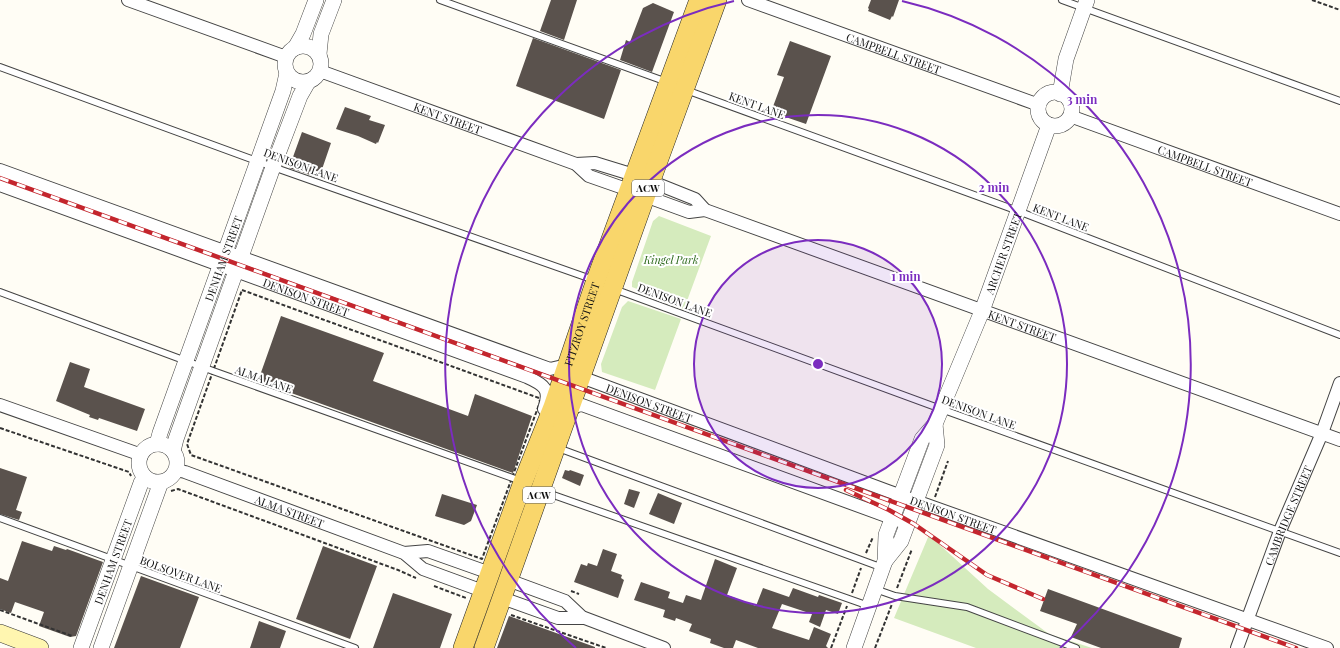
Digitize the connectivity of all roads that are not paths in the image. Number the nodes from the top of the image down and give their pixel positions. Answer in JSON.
{"nodes":[{"id":1,"x":128,"y":0,"type":"edge"},
{"id":2,"x":316,"y":0,"type":"edge"},
{"id":3,"x":334,"y":0,"type":"edge"},
{"id":4,"x":440,"y":0,"type":"edge"},
{"id":5,"x":699,"y":0,"type":"edge"},
{"id":6,"x":717,"y":0,"type":"edge"},
{"id":7,"x":748,"y":0,"type":"edge"},
{"id":8,"x":1062,"y":0,"type":"edge"},
{"id":9,"x":1086,"y":4,"type":"edge"},
{"id":10,"x":291,"y":52,"type":"junction"},
{"id":11,"x":319,"y":54,"type":"junction"},
{"id":12,"x":0,"y":67,"type":"edge"},
{"id":13,"x":320,"y":71,"type":"junction"},
{"id":14,"x":287,"y":72,"type":"junction"},
{"id":15,"x":308,"y":82,"type":"junction"},
{"id":16,"x":676,"y":85,"type":"junction"},
{"id":17,"x":1060,"y":94,"type":"junction"},
{"id":18,"x":1340,"y":101,"type":"edge"},
{"id":19,"x":1039,"y":105,"type":"junction"},
{"id":20,"x":1070,"y":116,"type":"junction"},
{"id":21,"x":1049,"y":125,"type":"junction"},
{"id":22,"x":258,"y":161,"type":"junction"},
{"id":23,"x":273,"y":166,"type":"junction"},
{"id":24,"x":0,"y":170,"type":"edge"},
{"id":25,"x":0,"y":185,"type":"edge"},
{"id":26,"x":640,"y":186,"type":"junction"},
{"id":27,"x":1018,"y":211,"type":"junction"},
{"id":28,"x":1340,"y":214,"type":"edge"},
{"id":29,"x":222,"y":258,"type":"junction"},
{"id":30,"x":238,"y":264,"type":"junction"},
{"id":31,"x":604,"y":284,"type":"junction"},
{"id":32,"x":0,"y":292,"type":"edge"},
{"id":33,"x":982,"y":311,"type":"junction"},
{"id":34,"x":1340,"y":335,"type":"edge"},
{"id":35,"x":186,"y":360,"type":"junction"},
{"id":36,"x":567,"y":365,"type":"junction"},
{"id":37,"x":208,"y":369,"type":"junction"},
{"id":38,"x":581,"y":377,"type":"junction"},
{"id":39,"x":1340,"y":383,"type":"edge"},
{"id":40,"x":0,"y":405,"type":"edge"},
{"id":41,"x":941,"y":409,"type":"junction"},
{"id":42,"x":569,"y":411,"type":"junction"},
{"id":43,"x":935,"y":424,"type":"junction"},
{"id":44,"x":1322,"y":433,"type":"junction"},
{"id":45,"x":1340,"y":440,"type":"edge"},
{"id":46,"x":157,"y":444,"type":"junction"},
{"id":47,"x":556,"y":448,"type":"junction"},
{"id":48,"x":173,"y":451,"type":"junction"},
{"id":49,"x":534,"y":456,"type":"junction"},
{"id":50,"x":141,"y":457,"type":"junction"},
{"id":51,"x":176,"y":470,"type":"junction"},
{"id":52,"x":145,"y":477,"type":"junction"},
{"id":53,"x":523,"y":482,"type":"junction"},
{"id":54,"x":165,"y":487,"type":"junction"},
{"id":55,"x":541,"y":491,"type":"junction"},
{"id":56,"x":901,"y":495,"type":"junction"},
{"id":57,"x":916,"y":500,"type":"junction"},
{"id":58,"x":0,"y":518,"type":"edge"},
{"id":59,"x":892,"y":519,"type":"junction"},
{"id":60,"x":907,"y":524,"type":"junction"},
{"id":61,"x":1280,"y":531,"type":"junction"},
{"id":62,"x":404,"y":553,"type":"junction"},
{"id":63,"x":1340,"y":553,"type":"edge"},
{"id":64,"x":113,"y":559,"type":"junction"},
{"id":65,"x":884,"y":564,"type":"junction"},
{"id":66,"x":130,"y":566,"type":"junction"},
{"id":67,"x":486,"y":566,"type":"junction"},
{"id":68,"x":508,"y":580,"type":"junction"},
{"id":69,"x":875,"y":589,"type":"junction"},
{"id":70,"x":475,"y":595,"type":"junction"},
{"id":71,"x":504,"y":605,"type":"junction"},
{"id":72,"x":869,"y":606,"type":"junction"},
{"id":73,"x":582,"y":618,"type":"junction"},
{"id":74,"x":1248,"y":620,"type":"junction"},
{"id":75,"x":0,"y":632,"type":"edge"},
{"id":76,"x":77,"y":642,"type":"edge"},
{"id":77,"x":40,"y":648,"type":"edge"},
{"id":78,"x":101,"y":648,"type":"edge"},
{"id":79,"x":355,"y":648,"type":"edge"},
{"id":80,"x":463,"y":648,"type":"edge"},
{"id":81,"x":484,"y":648,"type":"edge"},
{"id":82,"x":664,"y":648,"type":"edge"},
{"id":83,"x":854,"y":648,"type":"edge"},
{"id":84,"x":1076,"y":648,"type":"edge"},
{"id":85,"x":1237,"y":648,"type":"edge"},
{"id":86,"x":1327,"y":648,"type":"edge"}],
"edges":[{"from":1,"to":10,"type":"street"},
{"from":2,"to":10,"type":"street"},
{"from":3,"to":11,"type":"street"},
{"from":4,"to":16,"type":"lane","name":"KENT LANE"},
{"from":5,"to":16,"type":"main road","name":"FITZROY STREET","number":"ACW"},
{"from":6,"to":16,"type":"main road","name":"FITZROY STREET","number":"ACW"},
{"from":7,"to":19,"type":"street","name":"CAMPBELL STREET"},
{"from":8,"to":9,"type":"lane"},
{"from":9,"to":17,"type":"street"},
{"from":9,"to":18,"type":"lane"},
{"from":10,"to":11,"type":"street"},
{"from":10,"to":14,"type":"street"},
{"from":11,"to":13,"type":"street"},
{"from":12,"to":22,"type":"lane","name":"DENISON LANE"},
{"from":13,"to":15,"type":"street"},
{"from":13,"to":26,"type":"street","name":"KENT STREET"},
{"from":14,"to":15,"type":"street"},
{"from":14,"to":22,"type":"street","name":"DENHAM STREET"},
{"from":15,"to":23,"type":"street","name":"DENHAM STREET"},
{"from":16,"to":26,"type":"main road","name":"FITZROY STREET","number":"ACW"},
{"from":16,"to":27,"type":"lane","name":"KENT LANE"},
{"from":17,"to":19,"type":"street"},
{"from":17,"to":20,"type":"street"},
{"from":19,"to":21,"type":"street"},
{"from":20,"to":21,"type":"street"},
{"from":20,"to":28,"type":"street","name":"CAMPBELL STREET"},
{"from":21,"to":27,"type":"street","name":"ARCHER STREET"},
{"from":22,"to":23,"type":"lane","name":"DENISON LANE"},
{"from":22,"to":29,"type":"street","name":"DENHAM STREET"},
{"from":23,"to":30,"type":"street","name":"DENHAM STREET"},
{"from":23,"to":31,"type":"lane","name":"DENISON LANE"},
{"from":24,"to":29,"type":"street","name":"DENISON STREET"},
{"from":25,"to":29,"type":"street","name":"DENISON STREET"},
{"from":26,"to":31,"type":"main road","name":"FITZROY STREET","number":"ACW"},
{"from":26,"to":33,"type":"street","name":"KENT STREET"},
{"from":27,"to":33,"type":"street","name":"ARCHER STREET"},
{"from":27,"to":34,"type":"lane","name":"KENT LANE"},
{"from":29,"to":30,"type":"street","name":"DENISON STREET"},
{"from":29,"to":35,"type":"street","name":"DENHAM STREET"},
{"from":30,"to":36,"type":"street","name":"DENISON STREET"},
{"from":30,"to":37,"type":"street","name":"DENHAM STREET"},
{"from":30,"to":49,"type":"street","name":"DENISON STREET"},
{"from":31,"to":36,"type":"main road","name":"FITZROY STREET","number":"ACW"},
{"from":31,"to":38,"type":"main road","name":"FITZROY STREET","number":"ACW"},
{"from":31,"to":41,"type":"lane","name":"DENISON LANE"},
{"from":32,"to":35,"type":"lane","name":"ALMA LANE"},
{"from":33,"to":41,"type":"street","name":"ARCHER STREET"},
{"from":33,"to":44,"type":"street","name":"KENT STREET"},
{"from":35,"to":37,"type":"lane","name":"ALMA LANE"},
{"from":35,"to":46,"type":"street","name":"DENHAM STREET"},
{"from":36,"to":49,"type":"main road","name":"FITZROY STREET","number":"ACW"},
{"from":37,"to":48,"type":"street","name":"DENHAM STREET"},
{"from":37,"to":53,"type":"lane","name":"ALMA LANE"},
{"from":38,"to":42,"type":"main road","name":"FITZROY STREET","number":"ACW"},
{"from":38,"to":56,"type":"street","name":"DENISON STREET"},
{"from":39,"to":44,"type":"street","name":"CAMBRIDGE STREET"},
{"from":40,"to":50,"type":"street"},
{"from":41,"to":43,"type":"street","name":"ARCHER STREET"},
{"from":41,"to":61,"type":"lane","name":"DENISON LANE"},
{"from":42,"to":47,"type":"main road","name":"FITZROY STREET","number":"ACW"},
{"from":42,"to":59,"type":"street"},
{"from":43,"to":56,"type":"street","name":"ARCHER STREET"},
{"from":43,"to":57,"type":"street","name":"ARCHER STREET"},
{"from":44,"to":45,"type":"street","name":"KENT STREET"},
{"from":44,"to":61,"type":"street","name":"CAMBRIDGE STREET"},
{"from":46,"to":48,"type":"street"},
{"from":46,"to":50,"type":"street"},
{"from":47,"to":55,"type":"main road","name":"FITZROY STREET","number":"ACW"},
{"from":47,"to":65,"type":"lane"},
{"from":48,"to":51,"type":"street"},
{"from":49,"to":53,"type":"main road","name":"FITZROY STREET","number":"ACW"},
{"from":50,"to":52,"type":"street"},
{"from":51,"to":54,"type":"street"},
{"from":51,"to":62,"type":"street","name":"ALMA STREET"},
{"from":52,"to":54,"type":"street"},
{"from":52,"to":64,"type":"street","name":"DENHAM STREET"},
{"from":53,"to":67,"type":"main road","name":"FITZROY STREET","number":"ACW"},
{"from":54,"to":66,"type":"street","name":"DENHAM STREET"},
{"from":55,"to":68,"type":"main road","name":"FITZROY STREET","number":"ACW"},
{"from":55,"to":72,"type":"lane"},
{"from":56,"to":57,"type":"street","name":"DENISON STREET"},
{"from":56,"to":59,"type":"street","name":"ARCHER STREET"},
{"from":57,"to":60,"type":"street","name":"ARCHER STREET"},
{"from":57,"to":74,"type":"street","name":"DENISON STREET"},
{"from":58,"to":64,"type":"lane","name":"BOLSOVER LANE"},
{"from":59,"to":60,"type":"street"},
{"from":59,"to":65,"type":"street","name":"ARCHER STREET"},
{"from":60,"to":65,"type":"street","name":"ARCHER STREET"},
{"from":61,"to":63,"type":"lane","name":"DENISON LANE"},
{"from":61,"to":74,"type":"street","name":"CAMBRIDGE STREET"},
{"from":62,"to":67,"type":"street","name":"ALMA STREET"},
{"from":62,"to":70,"type":"street","name":"ALMA STREET"},
{"from":64,"to":66,"type":"lane","name":"BOLSOVER LANE"},
{"from":64,"to":76,"type":"street","name":"DENHAM STREET"},
{"from":65,"to":69,"type":"street","name":"ARCHER STREET"},
{"from":66,"to":78,"type":"street","name":"DENHAM STREET"},
{"from":66,"to":79,"type":"lane","name":"BOLSOVER LANE"},
{"from":67,"to":68,"type":"main road","name":"ALMA STREET"},
{"from":67,"to":70,"type":"main road","name":"FITZROY STREET","number":"ACW"},
{"from":68,"to":71,"type":"main road","name":"FITZROY STREET","number":"ACW"},
{"from":68,"to":73,"type":"street","name":"ALMA STREET"},
{"from":69,"to":72,"type":"street","name":"ARCHER STREET"},
{"from":69,"to":84,"type":"lane"},
{"from":70,"to":71,"type":"main road","name":"ALMA STREET"},
{"from":70,"to":80,"type":"main road","name":"FITZROY STREET","number":"ACW"},
{"from":71,"to":73,"type":"street","name":"ALMA STREET"},
{"from":71,"to":81,"type":"main road","name":"FITZROY STREET","number":"ACW"},
{"from":72,"to":83,"type":"street","name":"ARCHER STREET"},
{"from":73,"to":82,"type":"street","name":"ALMA STREET"},
{"from":74,"to":85,"type":"street","name":"CAMBRIDGE STREET"},
{"from":74,"to":86,"type":"street","name":"DENISON STREET"},
{"from":75,"to":77,"type":"main road"}]}
